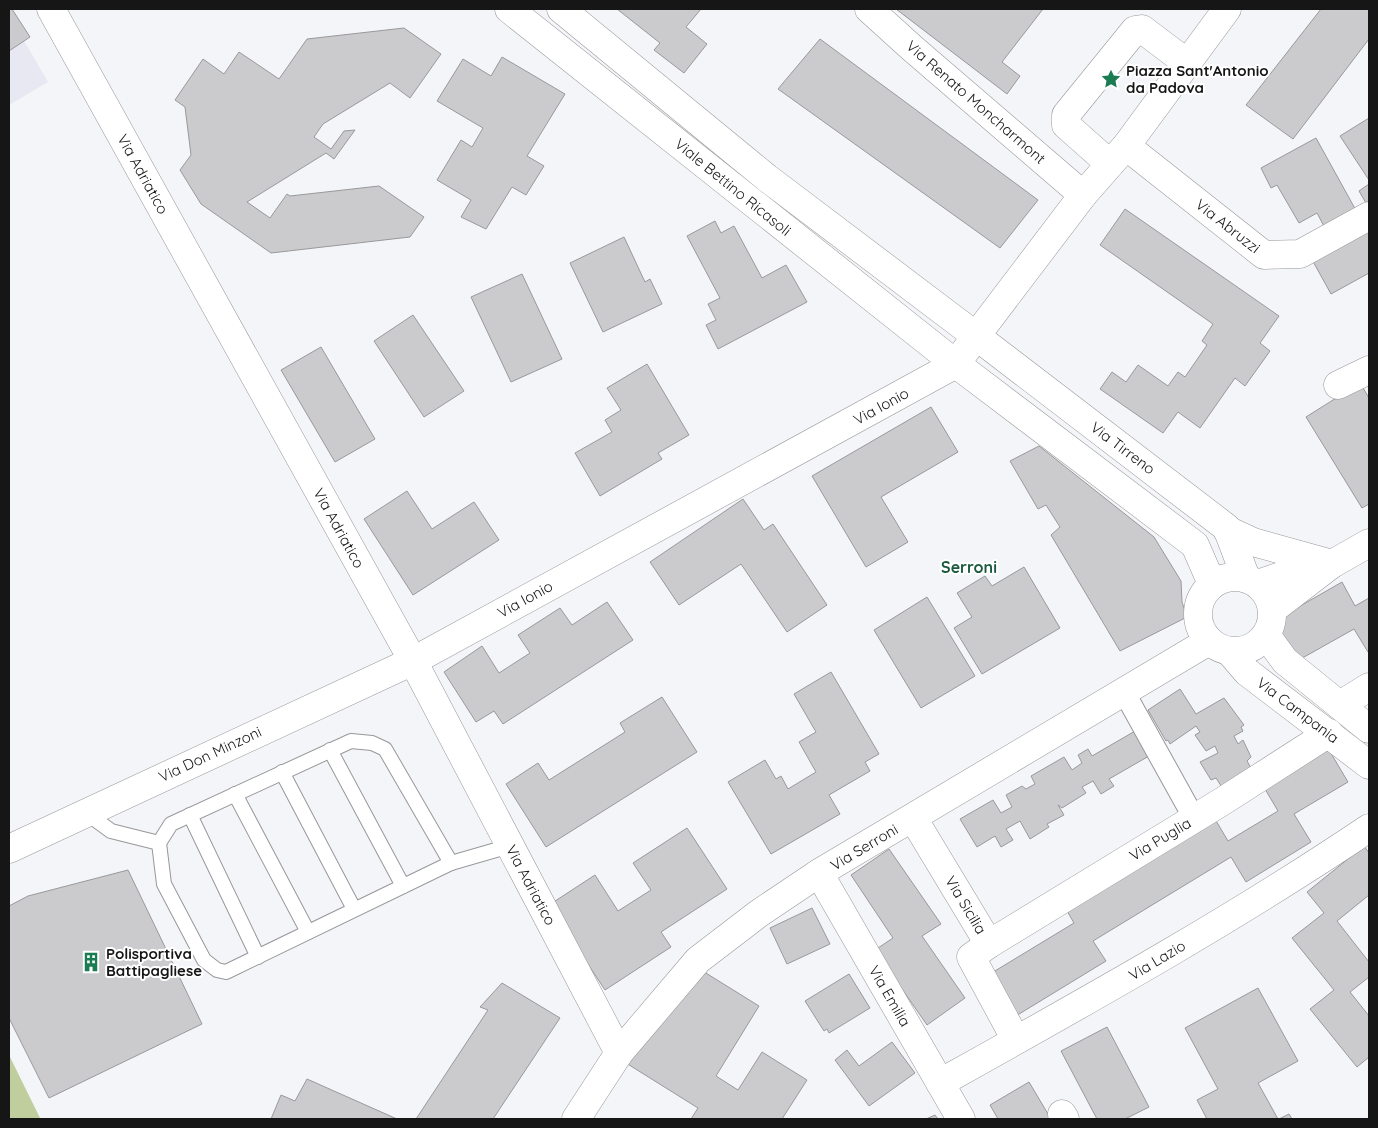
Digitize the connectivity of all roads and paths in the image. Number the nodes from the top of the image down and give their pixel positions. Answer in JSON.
{"nodes":[{"id":1,"x":51,"y":9,"type":"edge"},
{"id":2,"x":509,"y":9,"type":"edge"},
{"id":3,"x":561,"y":9,"type":"edge"},
{"id":4,"x":869,"y":9,"type":"edge"},
{"id":5,"x":1228,"y":9,"type":"edge"},
{"id":6,"x":1187,"y":63,"type":"junction"},
{"id":7,"x":1118,"y":155,"type":"junction"},
{"id":8,"x":1083,"y":195,"type":"junction"},
{"id":9,"x":1369,"y":216,"type":"edge"},
{"id":10,"x":976,"y":336,"type":"junction"},
{"id":11,"x":956,"y":364,"type":"junction"},
{"id":12,"x":1369,"y":370,"type":"edge"},
{"id":13,"x":1338,"y":385,"type":"dead end"},
{"id":14,"x":1227,"y":530,"type":"junction"},
{"id":15,"x":1369,"y":543,"type":"edge"},
{"id":16,"x":1332,"y":564,"type":"junction"},
{"id":17,"x":1252,"y":581,"type":"junction"},
{"id":18,"x":1212,"y":584,"type":"junction"},
{"id":19,"x":1269,"y":622,"type":"junction"},
{"id":20,"x":1219,"y":646,"type":"junction"},
{"id":21,"x":413,"y":661,"type":"junction"},
{"id":22,"x":1369,"y":687,"type":"edge"},
{"id":23,"x":1124,"y":692,"type":"junction"},
{"id":24,"x":1340,"y":705,"type":"junction"},
{"id":25,"x":1369,"y":728,"type":"edge"},
{"id":26,"x":1329,"y":733,"type":"junction"},
{"id":27,"x":330,"y":750,"type":"junction"},
{"id":28,"x":1369,"y":765,"type":"edge"},
{"id":29,"x":282,"y":772,"type":"junction"},
{"id":30,"x":235,"y":794,"type":"junction"},
{"id":31,"x":85,"y":812,"type":"junction"},
{"id":32,"x":190,"y":816,"type":"junction"},
{"id":33,"x":913,"y":818,"type":"junction"},
{"id":34,"x":1194,"y":818,"type":"junction"},
{"id":35,"x":1369,"y":828,"type":"edge"},
{"id":36,"x":160,"y":843,"type":"junction"},
{"id":37,"x":510,"y":846,"type":"junction"},
{"id":38,"x":9,"y":849,"type":"edge"},
{"id":39,"x":451,"y":863,"type":"junction"},
{"id":40,"x":819,"y":874,"type":"junction"},
{"id":41,"x":403,"y":886,"type":"junction"},
{"id":42,"x":354,"y":910,"type":"junction"},
{"id":43,"x":308,"y":932,"type":"junction"},
{"id":44,"x":989,"y":944,"type":"junction"},
{"id":45,"x":258,"y":957,"type":"junction"},
{"id":46,"x":1016,"y":1040,"type":"junction"},
{"id":47,"x":619,"y":1053,"type":"junction"},
{"id":48,"x":940,"y":1083,"type":"junction"},
{"id":49,"x":576,"y":1119,"type":"edge"},
{"id":50,"x":961,"y":1119,"type":"edge"}],
"edges":[{"from":1,"to":21,"type":"street","name":"Via Adriatico"},
{"from":2,"to":11,"type":"street","name":"Viale Bettino Ricasoli"},
{"from":3,"to":10,"type":"street","name":"Viale Bettino Ricasoli"},
{"from":4,"to":8,"type":"street","name":"Via Renato Moncharmont"},
{"from":5,"to":6,"type":"street","name":"Via Ionio"},
{"from":6,"to":7,"type":"street","name":"Via Ionio"},
{"from":6,"to":7,"type":"street"},
{"from":7,"to":8,"type":"street","name":"Via Ionio"},
{"from":7,"to":9,"type":"street","name":"Via Abruzzi"},
{"from":8,"to":10,"type":"street","name":"Via Ionio"},
{"from":10,"to":11,"type":"street","name":"Via Ionio"},
{"from":10,"to":14,"type":"street","name":"Via Tirreno"},
{"from":11,"to":18,"type":"street"},
{"from":11,"to":21,"type":"street","name":"Via Ionio"},
{"from":12,"to":13,"type":"street"},
{"from":14,"to":16,"type":"street","name":"Via Tirreno"},
{"from":14,"to":17,"type":"street"},
{"from":15,"to":16,"type":"street"},
{"from":16,"to":17,"type":"street"},
{"from":16,"to":19,"type":"street"},
{"from":17,"to":18,"type":"street"},
{"from":17,"to":19,"type":"street"},
{"from":18,"to":20,"type":"street"},
{"from":19,"to":20,"type":"street"},
{"from":19,"to":24,"type":"street","name":"Via Campania"},
{"from":20,"to":23,"type":"street","name":"Via Serroni"},
{"from":20,"to":26,"type":"street","name":"Via Campania"},
{"from":21,"to":31,"type":"street","name":"Via Don Minzoni"},
{"from":21,"to":37,"type":"street","name":"Via Adriatico"},
{"from":22,"to":24,"type":"street"},
{"from":23,"to":33,"type":"street","name":"Via Serroni"},
{"from":23,"to":34,"type":"street"},
{"from":24,"to":25,"type":"street","name":"Via Campania"},
{"from":26,"to":28,"type":"street","name":"Via Campania"},
{"from":26,"to":34,"type":"street","name":"Via Puglia"},
{"from":27,"to":29,"type":"lane"},
{"from":27,"to":39,"type":"lane"},
{"from":27,"to":41,"type":"lane"},
{"from":29,"to":30,"type":"lane"},
{"from":29,"to":42,"type":"lane"},
{"from":30,"to":32,"type":"lane"},
{"from":30,"to":43,"type":"lane"},
{"from":31,"to":36,"type":"lane"},
{"from":31,"to":38,"type":"street","name":"Via Don Minzoni"},
{"from":32,"to":36,"type":"lane"},
{"from":32,"to":45,"type":"lane"},
{"from":33,"to":40,"type":"street","name":"Via Serroni"},
{"from":33,"to":44,"type":"street","name":"Via Sicilia"},
{"from":34,"to":44,"type":"street","name":"Via Puglia"},
{"from":35,"to":46,"type":"street","name":"Via Lazio"},
{"from":36,"to":45,"type":"lane"},
{"from":37,"to":39,"type":"lane"},
{"from":37,"to":47,"type":"street","name":"Via Adriatico"},
{"from":39,"to":41,"type":"lane"},
{"from":40,"to":47,"type":"street","name":"Via Serroni"},
{"from":40,"to":48,"type":"street","name":"Via Emilia"},
{"from":41,"to":42,"type":"lane"},
{"from":42,"to":43,"type":"lane"},
{"from":43,"to":45,"type":"lane"},
{"from":44,"to":46,"type":"street","name":"Via Sicilia"},
{"from":46,"to":48,"type":"street","name":"Via Lazio"},
{"from":47,"to":49,"type":"street","name":"Via Serroni"},
{"from":48,"to":50,"type":"street","name":"Via Emilia"}]}
